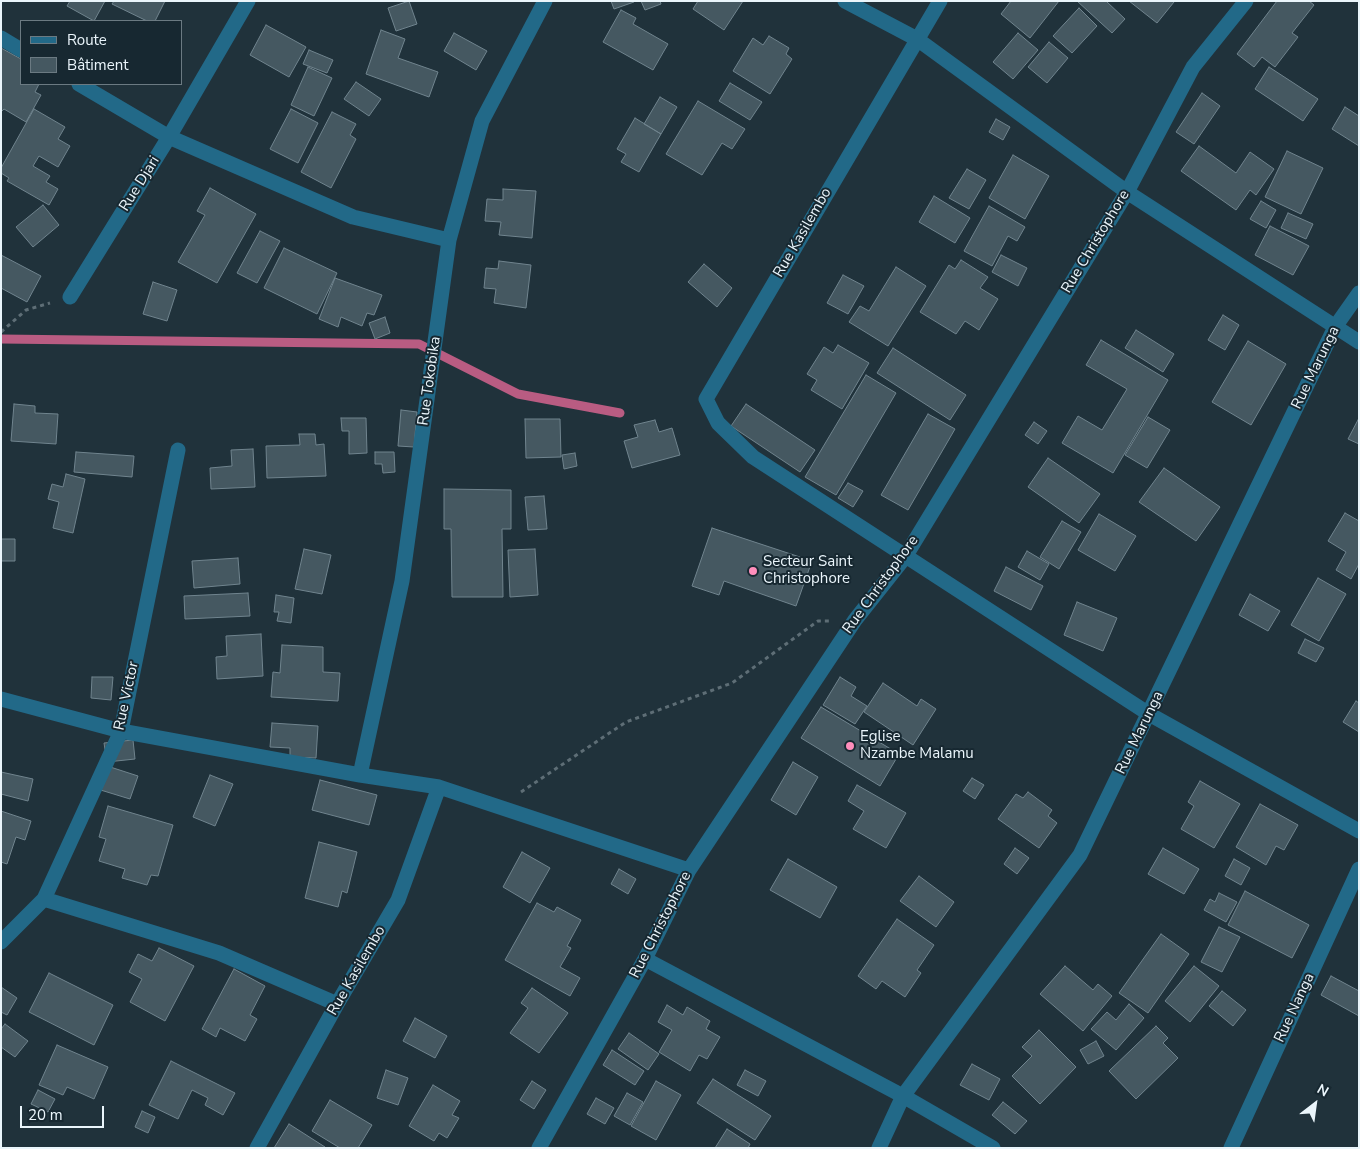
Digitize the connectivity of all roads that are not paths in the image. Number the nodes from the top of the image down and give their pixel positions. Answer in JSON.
{"nodes":[{"id":1,"x":248,"y":1,"type":"edge"},
{"id":2,"x":545,"y":1,"type":"edge"},
{"id":3,"x":845,"y":1,"type":"edge"},
{"id":4,"x":940,"y":1,"type":"edge"},
{"id":5,"x":1246,"y":1,"type":"edge"},
{"id":6,"x":1,"y":38,"type":"edge"},
{"id":7,"x":917,"y":39,"type":"junction"},
{"id":8,"x":20,"y":49,"type":"edge"},
{"id":9,"x":81,"y":85,"type":"edge"},
{"id":10,"x":169,"y":137,"type":"junction"},
{"id":11,"x":1126,"y":192,"type":"junction"},
{"id":12,"x":449,"y":240,"type":"junction"},
{"id":13,"x":1359,"y":293,"type":"edge"},
{"id":14,"x":70,"y":297,"type":"road end"},
{"id":15,"x":1335,"y":327,"type":"junction"},
{"id":16,"x":1359,"y":342,"type":"edge"},
{"id":17,"x":178,"y":450,"type":"dead end"},
{"id":18,"x":905,"y":557,"type":"junction"},
{"id":19,"x":1,"y":699,"type":"edge"},
{"id":20,"x":1149,"y":714,"type":"junction"},
{"id":21,"x":121,"y":731,"type":"junction"},
{"id":22,"x":360,"y":775,"type":"junction"},
{"id":23,"x":439,"y":787,"type":"junction"},
{"id":24,"x":1359,"y":831,"type":"edge"},
{"id":25,"x":1359,"y":869,"type":"edge"},
{"id":26,"x":689,"y":870,"type":"junction"},
{"id":27,"x":44,"y":899,"type":"junction"},
{"id":28,"x":1,"y":942,"type":"edge"},
{"id":29,"x":645,"y":959,"type":"junction"},
{"id":30,"x":336,"y":1004,"type":"junction"},
{"id":31,"x":904,"y":1096,"type":"junction"},
{"id":32,"x":543,"y":1146,"type":"edge"},
{"id":33,"x":258,"y":1148,"type":"edge"},
{"id":34,"x":879,"y":1148,"type":"edge"},
{"id":35,"x":993,"y":1148,"type":"edge"},
{"id":36,"x":1231,"y":1148,"type":"edge"}],
"edges":[{"from":1,"to":10,"type":"street","name":"Rue Djari"},
{"from":2,"to":12,"type":"street","name":"Rue Tokobika"},
{"from":3,"to":7,"type":"street"},
{"from":4,"to":7,"type":"street","name":"Rue Kasilembo"},
{"from":5,"to":11,"type":"street","name":"Rue Christophore"},
{"from":6,"to":8,"type":"street"},
{"from":7,"to":11,"type":"street"},
{"from":7,"to":18,"type":"street","name":"Rue Kasilembo"},
{"from":9,"to":10,"type":"street"},
{"from":10,"to":12,"type":"street"},
{"from":10,"to":14,"type":"street","name":"Rue Djari"},
{"from":11,"to":15,"type":"street"},
{"from":11,"to":18,"type":"street","name":"Rue Christophore"},
{"from":12,"to":22,"type":"street","name":"Rue Tokobika"},
{"from":13,"to":15,"type":"street","name":"Rue Marunga"},
{"from":15,"to":16,"type":"street"},
{"from":15,"to":20,"type":"street","name":"Rue Marunga"},
{"from":17,"to":21,"type":"street","name":"Rue Victor"},
{"from":18,"to":20,"type":"street"},
{"from":18,"to":26,"type":"street","name":"Rue Christophore"},
{"from":19,"to":21,"type":"street"},
{"from":20,"to":24,"type":"street"},
{"from":20,"to":31,"type":"street","name":"Rue Marunga"},
{"from":21,"to":22,"type":"street"},
{"from":21,"to":27,"type":"street","name":"Rue Victor"},
{"from":22,"to":23,"type":"street"},
{"from":23,"to":26,"type":"street"},
{"from":23,"to":30,"type":"street","name":"Rue Kasilembo"},
{"from":25,"to":36,"type":"street","name":"Rue Nanga"},
{"from":26,"to":29,"type":"street","name":"Rue Christophore"},
{"from":27,"to":28,"type":"street","name":"Rue Victor"},
{"from":27,"to":30,"type":"street"},
{"from":29,"to":31,"type":"street"},
{"from":29,"to":32,"type":"street","name":"Rue Christophore"},
{"from":30,"to":33,"type":"street","name":"Rue Kasilembo"},
{"from":31,"to":34,"type":"street","name":"Rue Marunga"},
{"from":31,"to":35,"type":"street"}]}
